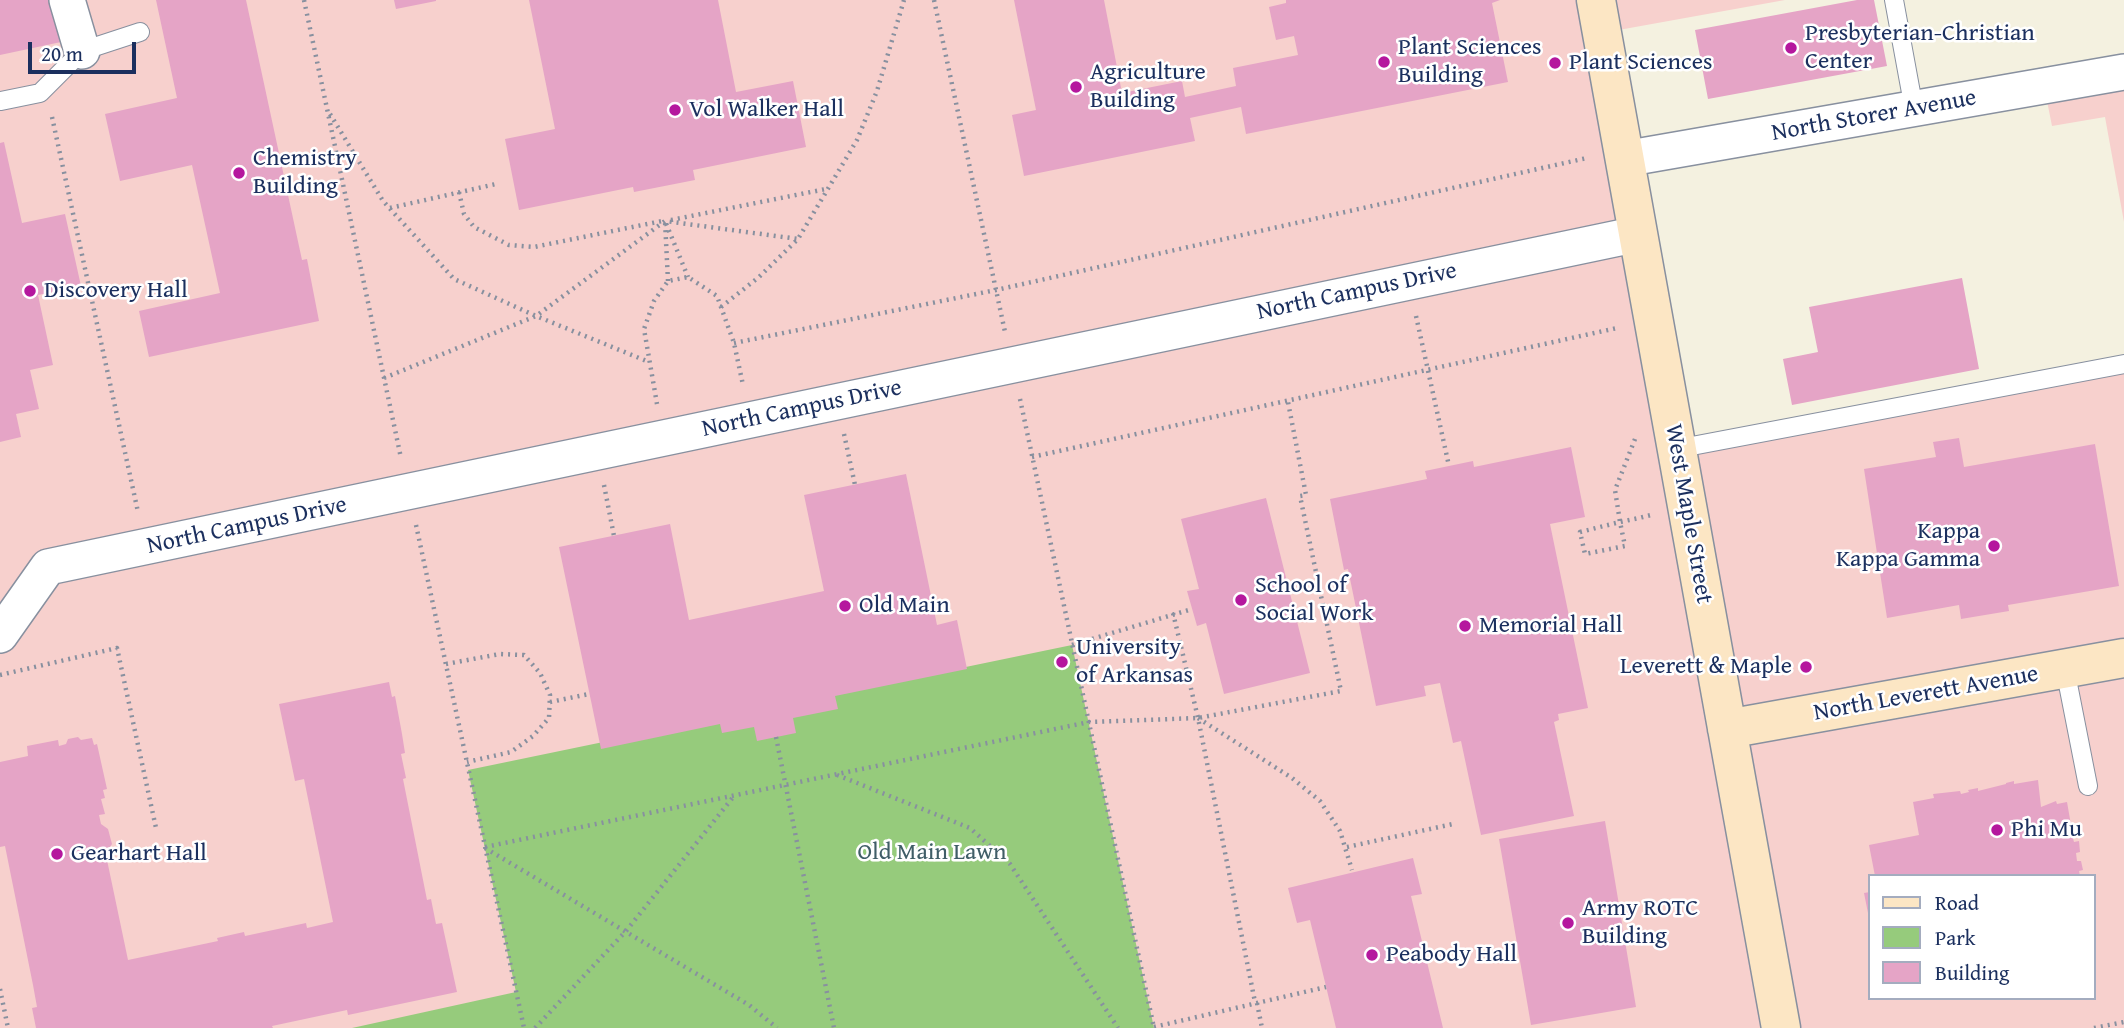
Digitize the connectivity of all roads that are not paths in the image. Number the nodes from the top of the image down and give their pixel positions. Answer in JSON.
{"nodes":[{"id":1,"x":67,"y":0,"type":"edge"},
{"id":2,"x":1596,"y":0,"type":"edge"},
{"id":3,"x":1894,"y":0,"type":"edge"},
{"id":4,"x":140,"y":32,"type":"dead end"},
{"id":5,"x":82,"y":51,"type":"junction"},
{"id":6,"x":2124,"y":72,"type":"edge"},
{"id":7,"x":1,"y":101,"type":"edge"},
{"id":8,"x":1914,"y":109,"type":"junction"},
{"id":9,"x":1606,"y":159,"type":"junction"},
{"id":10,"x":1637,"y":234,"type":"junction"},
{"id":11,"x":2124,"y":364,"type":"edge"},
{"id":12,"x":1676,"y":449,"type":"junction"},
{"id":13,"x":0,"y":635,"type":"edge"},
{"id":14,"x":2124,"y":658,"type":"edge"},
{"id":15,"x":2065,"y":669,"type":"junction"},
{"id":16,"x":1727,"y":729,"type":"junction"},
{"id":17,"x":2088,"y":786,"type":"dead end"},
{"id":18,"x":1781,"y":1028,"type":"edge"}],
"edges":[{"from":1,"to":5,"type":"street"},
{"from":2,"to":9,"type":"street","name":"West Maple Street"},
{"from":3,"to":8,"type":"lane"},
{"from":4,"to":5,"type":"lane"},
{"from":5,"to":7,"type":"lane"},
{"from":6,"to":8,"type":"street","name":"North Storer Avenue"},
{"from":8,"to":9,"type":"street","name":"North Storer Avenue"},
{"from":9,"to":10,"type":"street","name":"West Maple Street"},
{"from":10,"to":12,"type":"street","name":"West Maple Street"},
{"from":10,"to":13,"type":"street","name":"North Campus Drive"},
{"from":11,"to":12,"type":"lane"},
{"from":12,"to":16,"type":"street","name":"West Maple Street"},
{"from":14,"to":15,"type":"street","name":"North Leverett Avenue"},
{"from":15,"to":16,"type":"street","name":"North Leverett Avenue"},
{"from":15,"to":17,"type":"lane"},
{"from":16,"to":18,"type":"street","name":"West Maple Street"}]}
